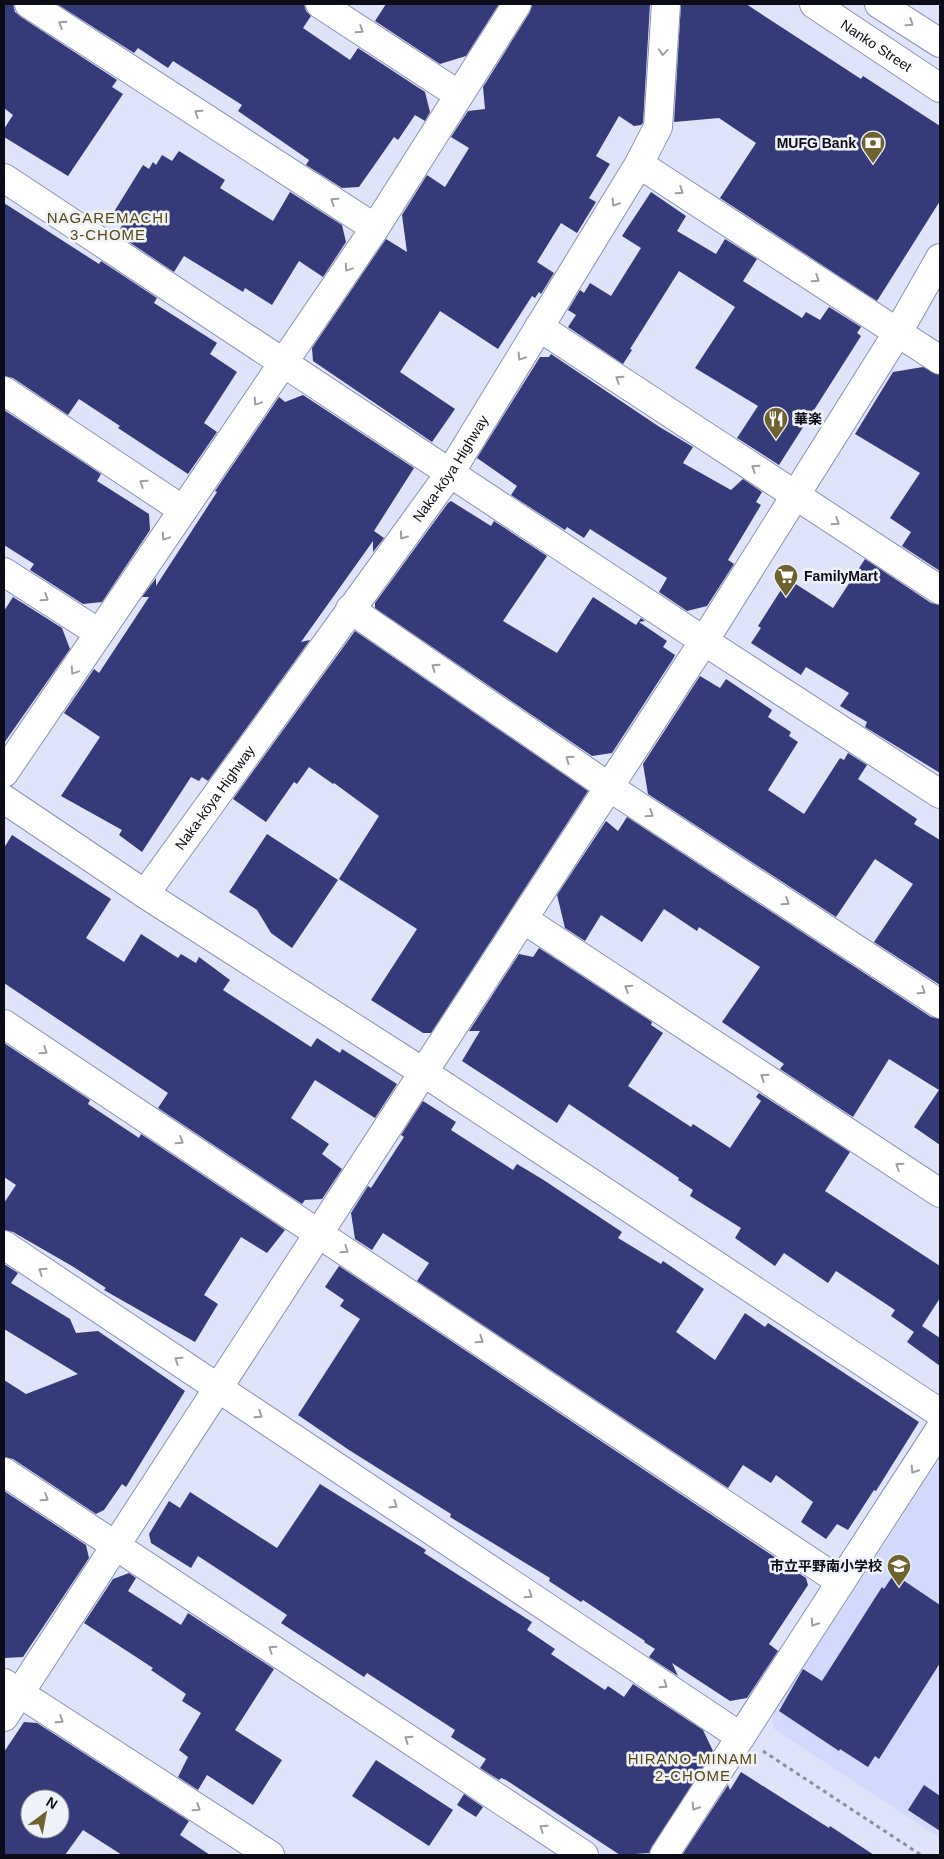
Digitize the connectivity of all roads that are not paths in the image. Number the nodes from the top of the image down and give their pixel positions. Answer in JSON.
{"nodes":[{"id":1,"x":30,"y":4,"type":"edge"},
{"id":2,"x":320,"y":4,"type":"edge"},
{"id":3,"x":517,"y":4,"type":"edge"},
{"id":4,"x":666,"y":4,"type":"edge"},
{"id":5,"x":814,"y":4,"type":"edge"},
{"id":6,"x":879,"y":4,"type":"edge"},
{"id":7,"x":940,"y":43,"type":"edge"},
{"id":8,"x":940,"y":88,"type":"edge"},
{"id":9,"x":459,"y":95,"type":"junction"},
{"id":10,"x":639,"y":164,"type":"junction"},
{"id":11,"x":4,"y":178,"type":"edge"},
{"id":12,"x":375,"y":228,"type":"junction"},
{"id":13,"x":940,"y":258,"type":"edge"},
{"id":14,"x":539,"y":327,"type":"junction"},
{"id":15,"x":898,"y":332,"type":"junction"},
{"id":16,"x":940,"y":360,"type":"edge"},
{"id":17,"x":284,"y":363,"type":"junction"},
{"id":18,"x":4,"y":391,"type":"edge"},
{"id":19,"x":450,"y":472,"type":"junction"},
{"id":20,"x":795,"y":495,"type":"junction"},
{"id":21,"x":183,"y":510,"type":"junction"},
{"id":22,"x":4,"y":572,"type":"edge"},
{"id":23,"x":940,"y":590,"type":"edge"},
{"id":24,"x":350,"y":609,"type":"junction"},
{"id":25,"x":100,"y":633,"type":"junction"},
{"id":26,"x":704,"y":641,"type":"junction"},
{"id":27,"x":4,"y":773,"type":"edge"},
{"id":28,"x":609,"y":787,"type":"junction"},
{"id":29,"x":940,"y":794,"type":"edge"},
{"id":30,"x":4,"y":799,"type":"edge"},
{"id":31,"x":145,"y":894,"type":"junction"},
{"id":32,"x":523,"y":919,"type":"junction"},
{"id":33,"x":940,"y":1004,"type":"edge"},
{"id":34,"x":4,"y":1024,"type":"edge"},
{"id":35,"x":423,"y":1072,"type":"junction"},
{"id":36,"x":940,"y":1193,"type":"edge"},
{"id":37,"x":319,"y":1232,"type":"junction"},
{"id":38,"x":4,"y":1245,"type":"edge"},
{"id":39,"x":218,"y":1387,"type":"junction"},
{"id":40,"x":940,"y":1413,"type":"edge"},
{"id":41,"x":940,"y":1429,"type":"edge"},
{"id":42,"x":4,"y":1472,"type":"edge"},
{"id":43,"x":116,"y":1545,"type":"junction"},
{"id":44,"x":841,"y":1582,"type":"junction"},
{"id":45,"x":12,"y":1688,"type":"edge"},
{"id":46,"x":4,"y":1717,"type":"edge"},
{"id":47,"x":741,"y":1736,"type":"junction"},
{"id":48,"x":270,"y":1855,"type":"edge"},
{"id":49,"x":584,"y":1855,"type":"edge"},
{"id":50,"x":664,"y":1855,"type":"edge"}],
"edges":[{"from":12,"to":1,"type":"street","one_way":true},
{"from":2,"to":9,"type":"street","one_way":true},
{"from":3,"to":9,"type":"street"},
{"from":4,"to":10,"type":"street","name":"Naka-kōya Highway","one_way":true},
{"from":5,"to":8,"type":"street","name":"Nanko Street"},
{"from":6,"to":7,"type":"street","one_way":true},
{"from":9,"to":12,"type":"street"},
{"from":10,"to":14,"type":"street","name":"Naka-kōya Highway","one_way":true},
{"from":10,"to":15,"type":"street","one_way":true},
{"from":11,"to":17,"type":"street"},
{"from":12,"to":17,"type":"street","one_way":true},
{"from":13,"to":15,"type":"street"},
{"from":14,"to":19,"type":"street","name":"Naka-kōya Highway","one_way":true},
{"from":20,"to":14,"type":"street","one_way":true},
{"from":15,"to":16,"type":"street"},
{"from":15,"to":20,"type":"street"},
{"from":17,"to":19,"type":"street"},
{"from":17,"to":21,"type":"street","one_way":true},
{"from":21,"to":18,"type":"street","one_way":true},
{"from":19,"to":24,"type":"street","name":"Naka-kōya Highway","one_way":true},
{"from":19,"to":26,"type":"street"},
{"from":20,"to":23,"type":"street","one_way":true},
{"from":20,"to":26,"type":"street"},
{"from":21,"to":25,"type":"street","one_way":true},
{"from":22,"to":25,"type":"street","one_way":true},
{"from":28,"to":24,"type":"street","one_way":true},
{"from":24,"to":31,"type":"street","name":"Naka-kōya Highway"},
{"from":25,"to":27,"type":"street","one_way":true},
{"from":26,"to":28,"type":"street"},
{"from":26,"to":29,"type":"street"},
{"from":28,"to":32,"type":"street"},
{"from":28,"to":33,"type":"street","one_way":true},
{"from":30,"to":31,"type":"street"},
{"from":31,"to":35,"type":"street"},
{"from":32,"to":35,"type":"street"},
{"from":36,"to":32,"type":"street","one_way":true},
{"from":34,"to":37,"type":"street","one_way":true},
{"from":35,"to":37,"type":"street"},
{"from":35,"to":40,"type":"street"},
{"from":37,"to":39,"type":"street"},
{"from":37,"to":44,"type":"street","one_way":true},
{"from":39,"to":38,"type":"street","one_way":true},
{"from":39,"to":43,"type":"street"},
{"from":39,"to":47,"type":"street","one_way":true},
{"from":41,"to":44,"type":"street","one_way":true},
{"from":42,"to":43,"type":"street","one_way":true},
{"from":43,"to":45,"type":"street"},
{"from":49,"to":43,"type":"street","one_way":true},
{"from":44,"to":47,"type":"street","one_way":true},
{"from":45,"to":46,"type":"street"},
{"from":45,"to":48,"type":"street","one_way":true},
{"from":47,"to":50,"type":"street","one_way":true}]}
